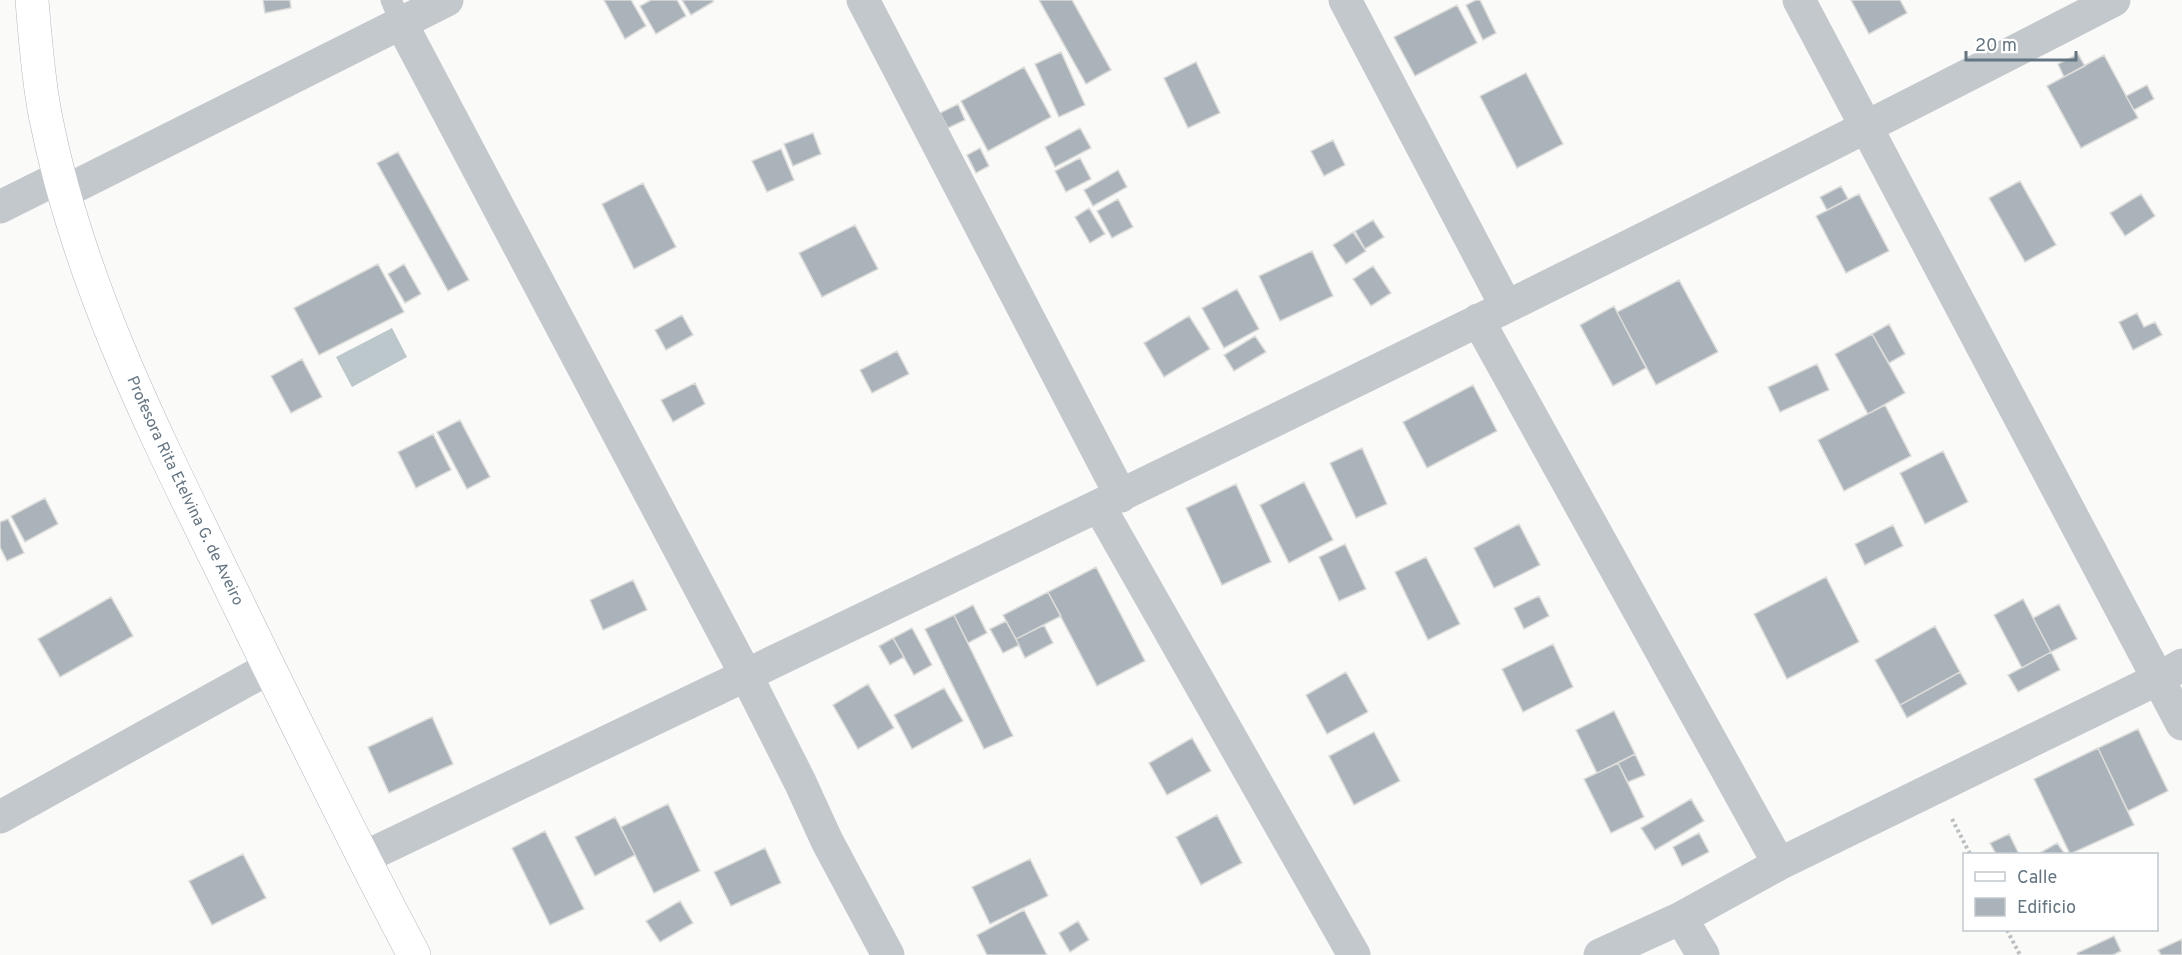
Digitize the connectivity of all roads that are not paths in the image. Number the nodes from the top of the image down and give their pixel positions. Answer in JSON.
{"nodes":[{"id":1,"x":32,"y":0,"type":"edge"},
{"id":2,"x":447,"y":0,"type":"edge"},
{"id":3,"x":862,"y":0,"type":"edge"},
{"id":4,"x":1345,"y":0,"type":"edge"},
{"id":5,"x":1799,"y":0,"type":"edge"},
{"id":6,"x":2114,"y":0,"type":"edge"},
{"id":7,"x":396,"y":11,"type":"edge"},
{"id":8,"x":1867,"y":128,"type":"junction"},
{"id":9,"x":62,"y":184,"type":"junction"},
{"id":10,"x":0,"y":207,"type":"edge"},
{"id":11,"x":1492,"y":313,"type":"junction"},
{"id":12,"x":1110,"y":501,"type":"junction"},
{"id":13,"x":269,"y":668,"type":"junction"},
{"id":14,"x":2170,"y":672,"type":"edge"},
{"id":15,"x":746,"y":675,"type":"junction"},
{"id":16,"x":2182,"y":724,"type":"edge"},
{"id":17,"x":0,"y":817,"type":"edge"},
{"id":18,"x":363,"y":858,"type":"junction"},
{"id":19,"x":1779,"y":864,"type":"junction"},
{"id":20,"x":1681,"y":918,"type":"junction"},
{"id":21,"x":414,"y":955,"type":"edge"},
{"id":22,"x":888,"y":955,"type":"edge"},
{"id":23,"x":1354,"y":955,"type":"edge"},
{"id":24,"x":1600,"y":955,"type":"edge"},
{"id":25,"x":1703,"y":955,"type":"edge"}],
"edges":[{"from":1,"to":9,"type":"street","name":"Profesora Rita Etelvina G. de Aveiro"},
{"from":2,"to":7,"type":"street"},
{"from":3,"to":12,"type":"street"},
{"from":4,"to":11,"type":"street"},
{"from":5,"to":8,"type":"street"},
{"from":6,"to":8,"type":"street"},
{"from":7,"to":9,"type":"street"},
{"from":7,"to":15,"type":"street"},
{"from":8,"to":11,"type":"street"},
{"from":8,"to":14,"type":"street"},
{"from":9,"to":10,"type":"street"},
{"from":9,"to":13,"type":"street","name":"Profesora Rita Etelvina G. de Aveiro"},
{"from":11,"to":12,"type":"street"},
{"from":11,"to":19,"type":"street"},
{"from":12,"to":15,"type":"street"},
{"from":12,"to":23,"type":"street"},
{"from":13,"to":17,"type":"street"},
{"from":13,"to":18,"type":"street","name":"Profesora Rita Etelvina G. de Aveiro"},
{"from":14,"to":16,"type":"street"},
{"from":14,"to":19,"type":"street"},
{"from":15,"to":18,"type":"street"},
{"from":15,"to":22,"type":"street"},
{"from":18,"to":21,"type":"street","name":"Profesora Rita Etelvina G. de Aveiro"},
{"from":19,"to":20,"type":"street"},
{"from":20,"to":24,"type":"street"},
{"from":20,"to":25,"type":"street"}]}
